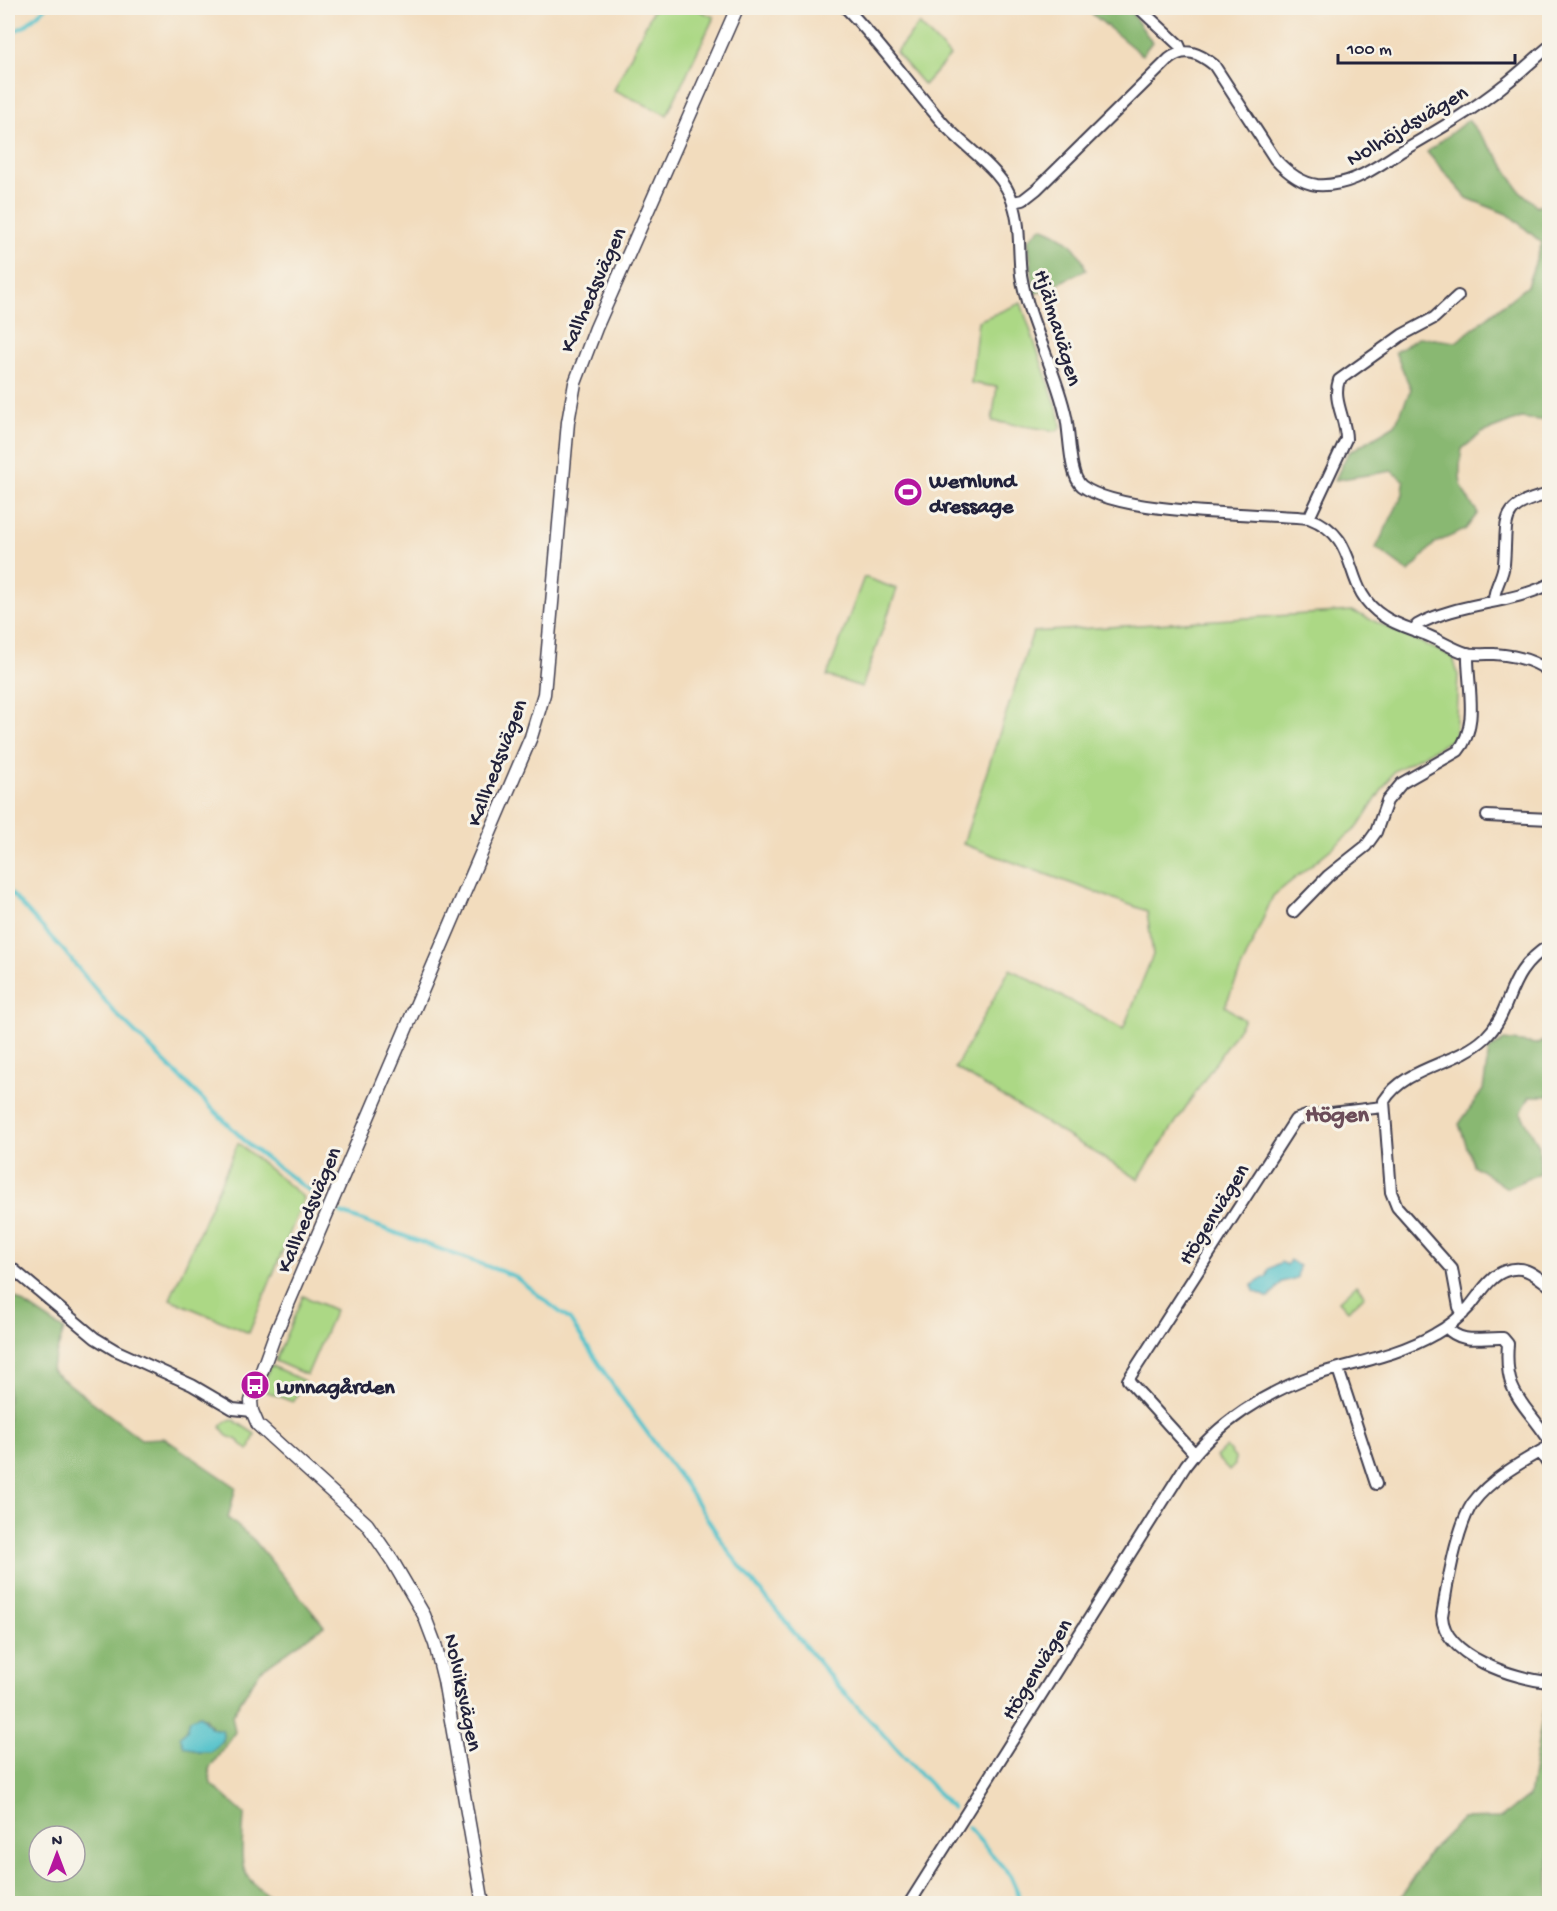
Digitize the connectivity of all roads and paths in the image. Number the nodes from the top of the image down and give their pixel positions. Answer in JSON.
{"nodes":[{"id":1,"x":738,"y":8,"type":"edge"},
{"id":2,"x":846,"y":8,"type":"edge"},
{"id":3,"x":1139,"y":8,"type":"edge"},
{"id":4,"x":1550,"y":46,"type":"edge"},
{"id":5,"x":1182,"y":52,"type":"junction"},
{"id":6,"x":1013,"y":202,"type":"junction"},
{"id":7,"x":1458,"y":296,"type":"dead end"},
{"id":8,"x":1550,"y":494,"type":"edge"},
{"id":9,"x":1309,"y":518,"type":"junction"},
{"id":10,"x":1550,"y":584,"type":"edge"},
{"id":11,"x":1494,"y":600,"type":"junction"},
{"id":12,"x":1415,"y":631,"type":"junction"},
{"id":13,"x":1468,"y":653,"type":"junction"},
{"id":14,"x":1550,"y":672,"type":"edge"},
{"id":15,"x":1487,"y":816,"type":"dead end"},
{"id":16,"x":1550,"y":819,"type":"edge"},
{"id":17,"x":1293,"y":912,"type":"dead end"},
{"id":18,"x":1550,"y":945,"type":"edge"},
{"id":19,"x":1383,"y":1107,"type":"junction"},
{"id":20,"x":8,"y":1265,"type":"edge"},
{"id":21,"x":1550,"y":1286,"type":"edge"},
{"id":22,"x":1463,"y":1314,"type":"junction"},
{"id":23,"x":1446,"y":1327,"type":"junction"},
{"id":24,"x":1338,"y":1369,"type":"junction"},
{"id":25,"x":252,"y":1411,"type":"junction"},
{"id":26,"x":1545,"y":1445,"type":"edge"},
{"id":27,"x":1194,"y":1453,"type":"junction"},
{"id":28,"x":1550,"y":1467,"type":"edge"},
{"id":29,"x":1376,"y":1484,"type":"dead end"},
{"id":30,"x":1550,"y":1682,"type":"edge"},
{"id":31,"x":483,"y":1904,"type":"edge"},
{"id":32,"x":909,"y":1904,"type":"edge"}],
"edges":[{"from":1,"to":25,"type":"street","name":"Kallhedsvägen"},
{"from":2,"to":6,"type":"street","name":"Hjälmavägen"},
{"from":3,"to":5,"type":"street"},
{"from":4,"to":5,"type":"street","name":"Nolhöjdsvägen"},
{"from":5,"to":6,"type":"street"},
{"from":6,"to":9,"type":"street","name":"Hjälmavägen"},
{"from":7,"to":9,"type":"street"},
{"from":8,"to":11,"type":"street"},
{"from":9,"to":12,"type":"street","name":"Hjälmavägen"},
{"from":10,"to":11,"type":"street"},
{"from":11,"to":12,"type":"street"},
{"from":12,"to":13,"type":"street","name":"Hjälmavägen"},
{"from":13,"to":14,"type":"street","name":"Hjälmavägen"},
{"from":13,"to":17,"type":"street"},
{"from":15,"to":16,"type":"street"},
{"from":18,"to":19,"type":"street"},
{"from":19,"to":22,"type":"street"},
{"from":19,"to":27,"type":"street","name":"Högenvägen"},
{"from":20,"to":25,"type":"street"},
{"from":21,"to":22,"type":"street","name":"Högenvägen"},
{"from":22,"to":23,"type":"street","name":"Högenvägen"},
{"from":23,"to":24,"type":"street","name":"Högenvägen"},
{"from":23,"to":26,"type":"street"},
{"from":24,"to":27,"type":"street","name":"Högenvägen"},
{"from":24,"to":29,"type":"street"},
{"from":25,"to":31,"type":"street","name":"Nolviksvägen"},
{"from":26,"to":28,"type":"street"},
{"from":26,"to":30,"type":"street"},
{"from":27,"to":32,"type":"street","name":"Högenvägen"}]}
